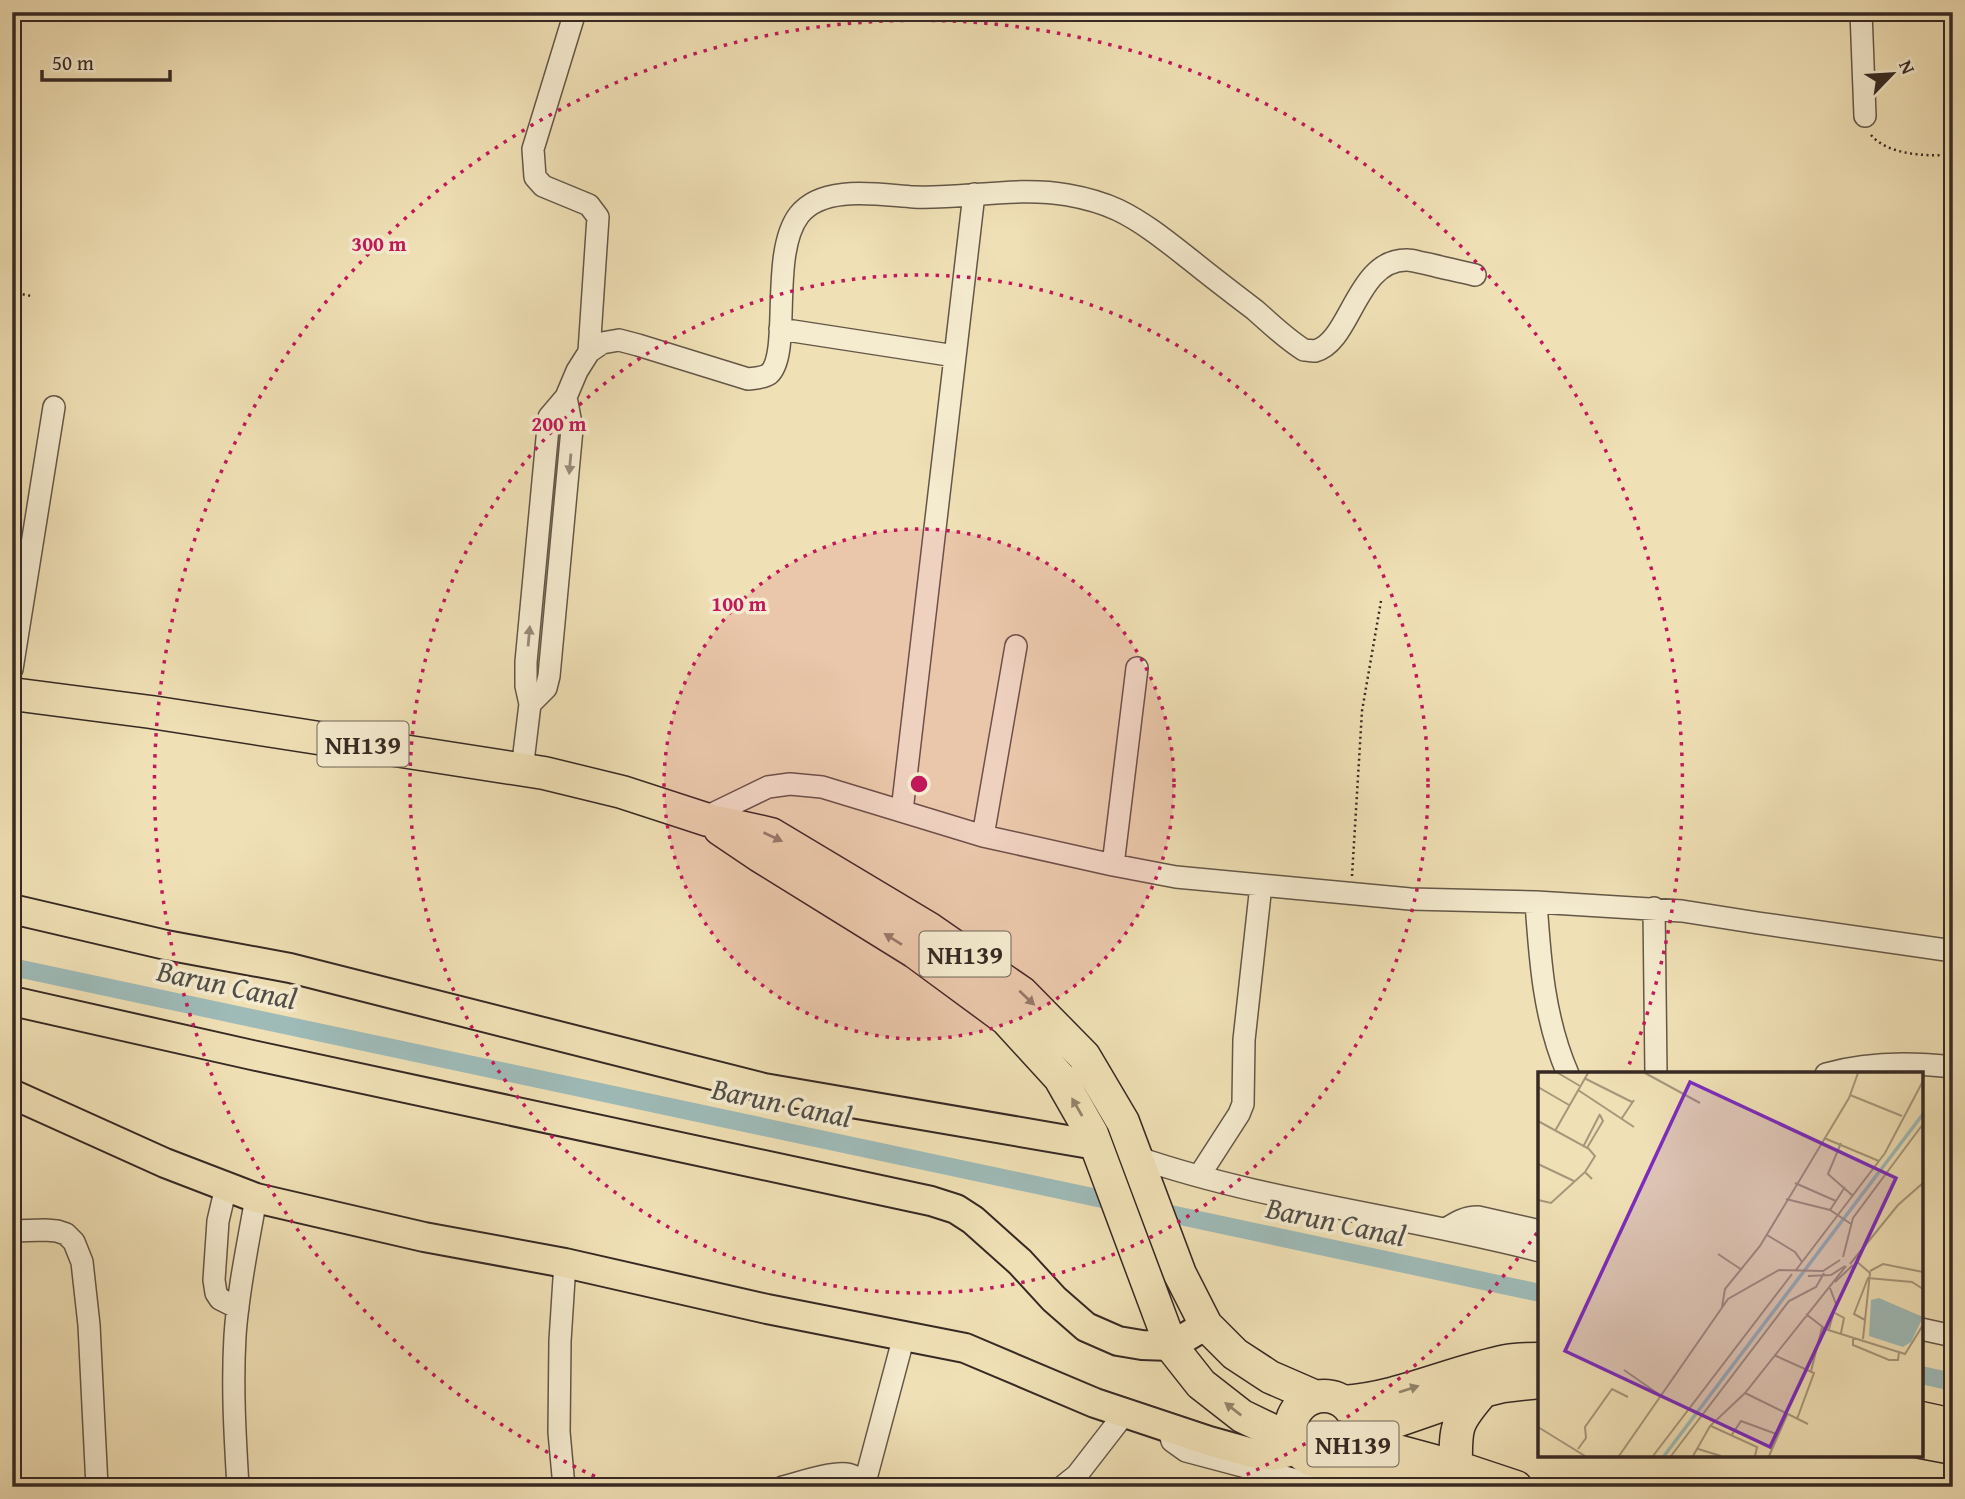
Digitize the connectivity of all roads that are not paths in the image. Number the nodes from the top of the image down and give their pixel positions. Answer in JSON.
{"nodes":[{"id":1,"x":575,"y":12,"type":"edge"},
{"id":2,"x":1861,"y":12,"type":"edge"},
{"id":3,"x":1865,"y":116,"type":"road end"},
{"id":4,"x":974,"y":194,"type":"junction"},
{"id":5,"x":1475,"y":275,"type":"dead end"},
{"id":6,"x":780,"y":329,"type":"junction"},
{"id":7,"x":589,"y":352,"type":"junction"},
{"id":8,"x":955,"y":356,"type":"junction"},
{"id":9,"x":54,"y":407,"type":"dead end"},
{"id":10,"x":1016,"y":646,"type":"dead end"},
{"id":11,"x":1137,"y":668,"type":"dead end"},
{"id":12,"x":12,"y":669,"type":"edge"},
{"id":13,"x":12,"y":694,"type":"edge"},
{"id":14,"x":522,"y":770,"type":"junction"},
{"id":15,"x":902,"y":811,"type":"junction"},
{"id":16,"x":705,"y":820,"type":"junction"},
{"id":17,"x":983,"y":836,"type":"junction"},
{"id":18,"x":1113,"y":865,"type":"junction"},
{"id":19,"x":1261,"y":885,"type":"junction"},
{"id":20,"x":1535,"y":902,"type":"junction"},
{"id":21,"x":1654,"y":908,"type":"junction"},
{"id":22,"x":12,"y":909,"type":"edge"},
{"id":23,"x":1953,"y":951,"type":"edge"},
{"id":24,"x":12,"y":1001,"type":"edge"},
{"id":25,"x":1953,"y":1067,"type":"edge"},
{"id":26,"x":1567,"y":1072,"type":"edge"},
{"id":27,"x":1656,"y":1072,"type":"edge"},
{"id":28,"x":1836,"y":1072,"type":"edge"},
{"id":29,"x":12,"y":1094,"type":"edge"},
{"id":30,"x":1100,"y":1157,"type":"junction"},
{"id":31,"x":1140,"y":1166,"type":"junction"},
{"id":32,"x":1199,"y":1176,"type":"junction"},
{"id":33,"x":226,"y":1187,"type":"junction"},
{"id":34,"x":256,"y":1198,"type":"junction"},
{"id":35,"x":1446,"y":1230,"type":"junction"},
{"id":36,"x":12,"y":1231,"type":"edge"},
{"id":37,"x":1538,"y":1231,"type":"edge"},
{"id":38,"x":1538,"y":1250,"type":"edge"},
{"id":39,"x":565,"y":1263,"type":"junction"},
{"id":40,"x":238,"y":1308,"type":"junction"},
{"id":41,"x":1206,"y":1325,"type":"junction"},
{"id":42,"x":1923,"y":1329,"type":"edge"},
{"id":43,"x":904,"y":1336,"type":"junction"},
{"id":44,"x":1953,"y":1336,"type":"edge"},
{"id":45,"x":1171,"y":1346,"type":"junction"},
{"id":46,"x":1538,"y":1359,"type":"edge"},
{"id":47,"x":1538,"y":1382,"type":"edge"},
{"id":48,"x":1483,"y":1391,"type":"junction"},
{"id":49,"x":1329,"y":1399,"type":"junction"},
{"id":50,"x":1125,"y":1413,"type":"junction"},
{"id":51,"x":1923,"y":1418,"type":"edge"},
{"id":52,"x":1953,"y":1424,"type":"edge"},
{"id":53,"x":1168,"y":1426,"type":"junction"},
{"id":54,"x":1356,"y":1437,"type":"junction"},
{"id":55,"x":1923,"y":1441,"type":"edge"},
{"id":56,"x":1953,"y":1448,"type":"edge"},
{"id":57,"x":1309,"y":1460,"type":"edge"},
{"id":58,"x":1456,"y":1467,"type":"junction"},
{"id":59,"x":864,"y":1486,"type":"edge"},
{"id":60,"x":97,"y":1487,"type":"edge"},
{"id":61,"x":238,"y":1487,"type":"edge"},
{"id":62,"x":564,"y":1487,"type":"edge"},
{"id":63,"x":783,"y":1487,"type":"edge"},
{"id":64,"x":1062,"y":1487,"type":"edge"},
{"id":65,"x":1430,"y":1487,"type":"edge"},
{"id":66,"x":1516,"y":1487,"type":"edge"}],
"edges":[{"from":1,"to":7,"type":"street"},
{"from":2,"to":3,"type":"street"},
{"from":4,"to":5,"type":"street"},
{"from":4,"to":6,"type":"street"},
{"from":4,"to":8,"type":"street"},
{"from":6,"to":7,"type":"street"},
{"from":6,"to":8,"type":"street"},
{"from":7,"to":14,"type":"street"},
{"from":8,"to":15,"type":"street"},
{"from":9,"to":12,"type":"street"},
{"from":10,"to":17,"type":"street"},
{"from":11,"to":18,"type":"street"},
{"from":13,"to":14,"type":"highway","number":"NH139"},
{"from":14,"to":16,"type":"highway","number":"NH139"},
{"from":15,"to":16,"type":"street"},
{"from":15,"to":17,"type":"street"},
{"from":30,"to":16,"type":"highway","number":"NH139","one_way":true},
{"from":16,"to":31,"type":"highway","number":"NH139","one_way":true},
{"from":17,"to":18,"type":"street"},
{"from":18,"to":19,"type":"street"},
{"from":19,"to":20,"type":"street"},
{"from":19,"to":32,"type":"street"},
{"from":20,"to":21,"type":"street"},
{"from":20,"to":26,"type":"street"},
{"from":21,"to":23,"type":"street"},
{"from":21,"to":27,"type":"street"},
{"from":22,"to":30,"type":"main road"},
{"from":24,"to":45,"type":"main road"},
{"from":25,"to":28,"type":"street"},
{"from":29,"to":33,"type":"main road"},
{"from":30,"to":45,"type":"highway","number":"NH139"},
{"from":31,"to":32,"type":"street"},
{"from":31,"to":41,"type":"highway","number":"NH139"},
{"from":32,"to":35,"type":"street"},
{"from":33,"to":34,"type":"main road"},
{"from":33,"to":40,"type":"street"},
{"from":34,"to":39,"type":"main road"},
{"from":34,"to":40,"type":"street"},
{"from":35,"to":37,"type":"street"},
{"from":35,"to":38,"type":"street"},
{"from":36,"to":60,"type":"street"},
{"from":39,"to":43,"type":"main road"},
{"from":39,"to":62,"type":"street"},
{"from":40,"to":61,"type":"street"},
{"from":41,"to":45,"type":"main road"},
{"from":41,"to":49,"type":"highway","number":"NH139"},
{"from":42,"to":44,"type":"street"},
{"from":43,"to":50,"type":"main road"},
{"from":43,"to":59,"type":"street"},
{"from":57,"to":45,"type":"highway","number":"NH139","one_way":true},
{"from":49,"to":46,"type":"highway","one_way":true},
{"from":47,"to":48,"type":"highway"},
{"from":48,"to":54,"type":"highway"},
{"from":48,"to":58,"type":"highway"},
{"from":49,"to":54,"type":"highway","number":"NH139"},
{"from":49,"to":57,"type":"highway","number":"NH139"},
{"from":50,"to":53,"type":"main road"},
{"from":50,"to":64,"type":"street"},
{"from":51,"to":52,"type":"highway"},
{"from":53,"to":57,"type":"main road"},
{"from":53,"to":57,"type":"street"},
{"from":54,"to":57,"type":"highway","number":"NH139"},
{"from":54,"to":58,"type":"highway","number":"NH139"},
{"from":55,"to":56,"type":"highway"},
{"from":57,"to":65,"type":"highway","number":"NH139"},
{"from":58,"to":66,"type":"highway","number":"NH139"},
{"from":59,"to":63,"type":"street"}]}
